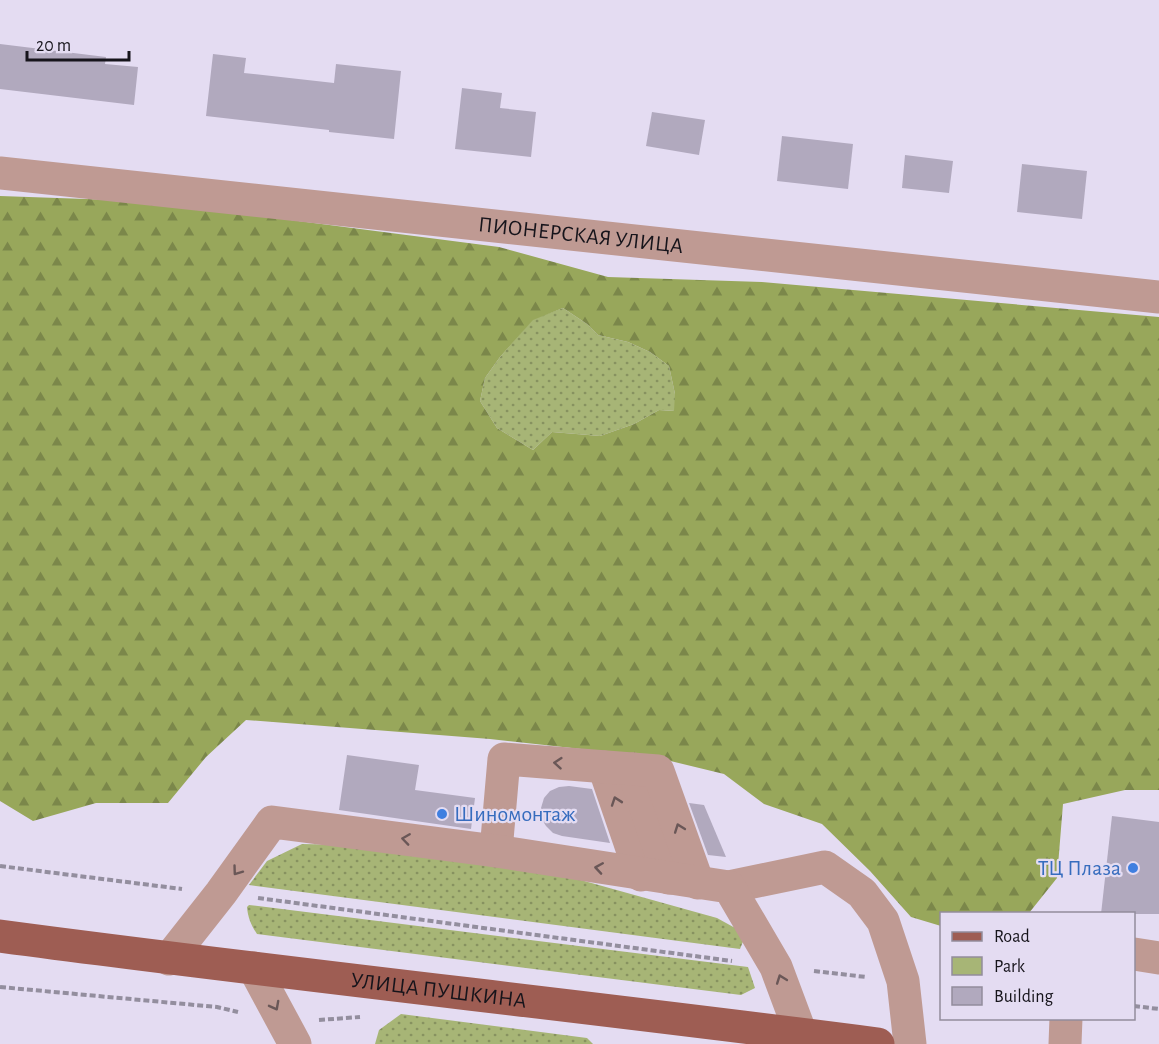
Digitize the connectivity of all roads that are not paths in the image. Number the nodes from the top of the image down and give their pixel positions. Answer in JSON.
{"nodes":[{"id":1,"x":0,"y":173,"type":"edge"},
{"id":2,"x":1159,"y":297,"type":"edge"},
{"id":3,"x":619,"y":768,"type":"junction"},
{"id":4,"x":496,"y":851,"type":"junction"},
{"id":5,"x":684,"y":881,"type":"junction"},
{"id":6,"x":0,"y":936,"type":"edge"},
{"id":7,"x":1135,"y":954,"type":"edge"},
{"id":8,"x":169,"y":958,"type":"junction"},
{"id":9,"x":1159,"y":958,"type":"edge"},
{"id":10,"x":254,"y":968,"type":"junction"},
{"id":11,"x":1066,"y":1020,"type":"edge"},
{"id":12,"x":801,"y":1034,"type":"junction"},
{"id":13,"x":733,"y":1035,"type":"edge"},
{"id":14,"x":295,"y":1044,"type":"edge"},
{"id":15,"x":878,"y":1044,"type":"edge"},
{"id":16,"x":910,"y":1044,"type":"edge"},
{"id":17,"x":1065,"y":1044,"type":"edge"}],
"edges":[{"from":1,"to":2,"type":"street","name":"ПИОНЕРСКАЯ УЛИЦА"},
{"from":3,"to":4,"type":"street","one_way":true},
{"from":5,"to":3,"type":"street","one_way":true},
{"from":5,"to":3,"type":"street","one_way":true},
{"from":5,"to":4,"type":"street","one_way":true},
{"from":4,"to":8,"type":"street","one_way":true},
{"from":12,"to":5,"type":"street","one_way":true},
{"from":5,"to":16,"type":"street"},
{"from":6,"to":8,"type":"main road","name":"УЛИЦА ПУШКИНА"},
{"from":7,"to":9,"type":"street"},
{"from":8,"to":10,"type":"main road","name":"УЛИЦА ПУШКИНА"},
{"from":10,"to":13,"type":"main road","name":"УЛИЦА ПУШКИНА"},
{"from":10,"to":14,"type":"street","one_way":true},
{"from":11,"to":17,"type":"street"},
{"from":12,"to":13,"type":"main road","name":"УЛИЦА ПУШКИНА"},
{"from":12,"to":15,"type":"main road","name":"УЛИЦА ПУШКИНА"}]}
